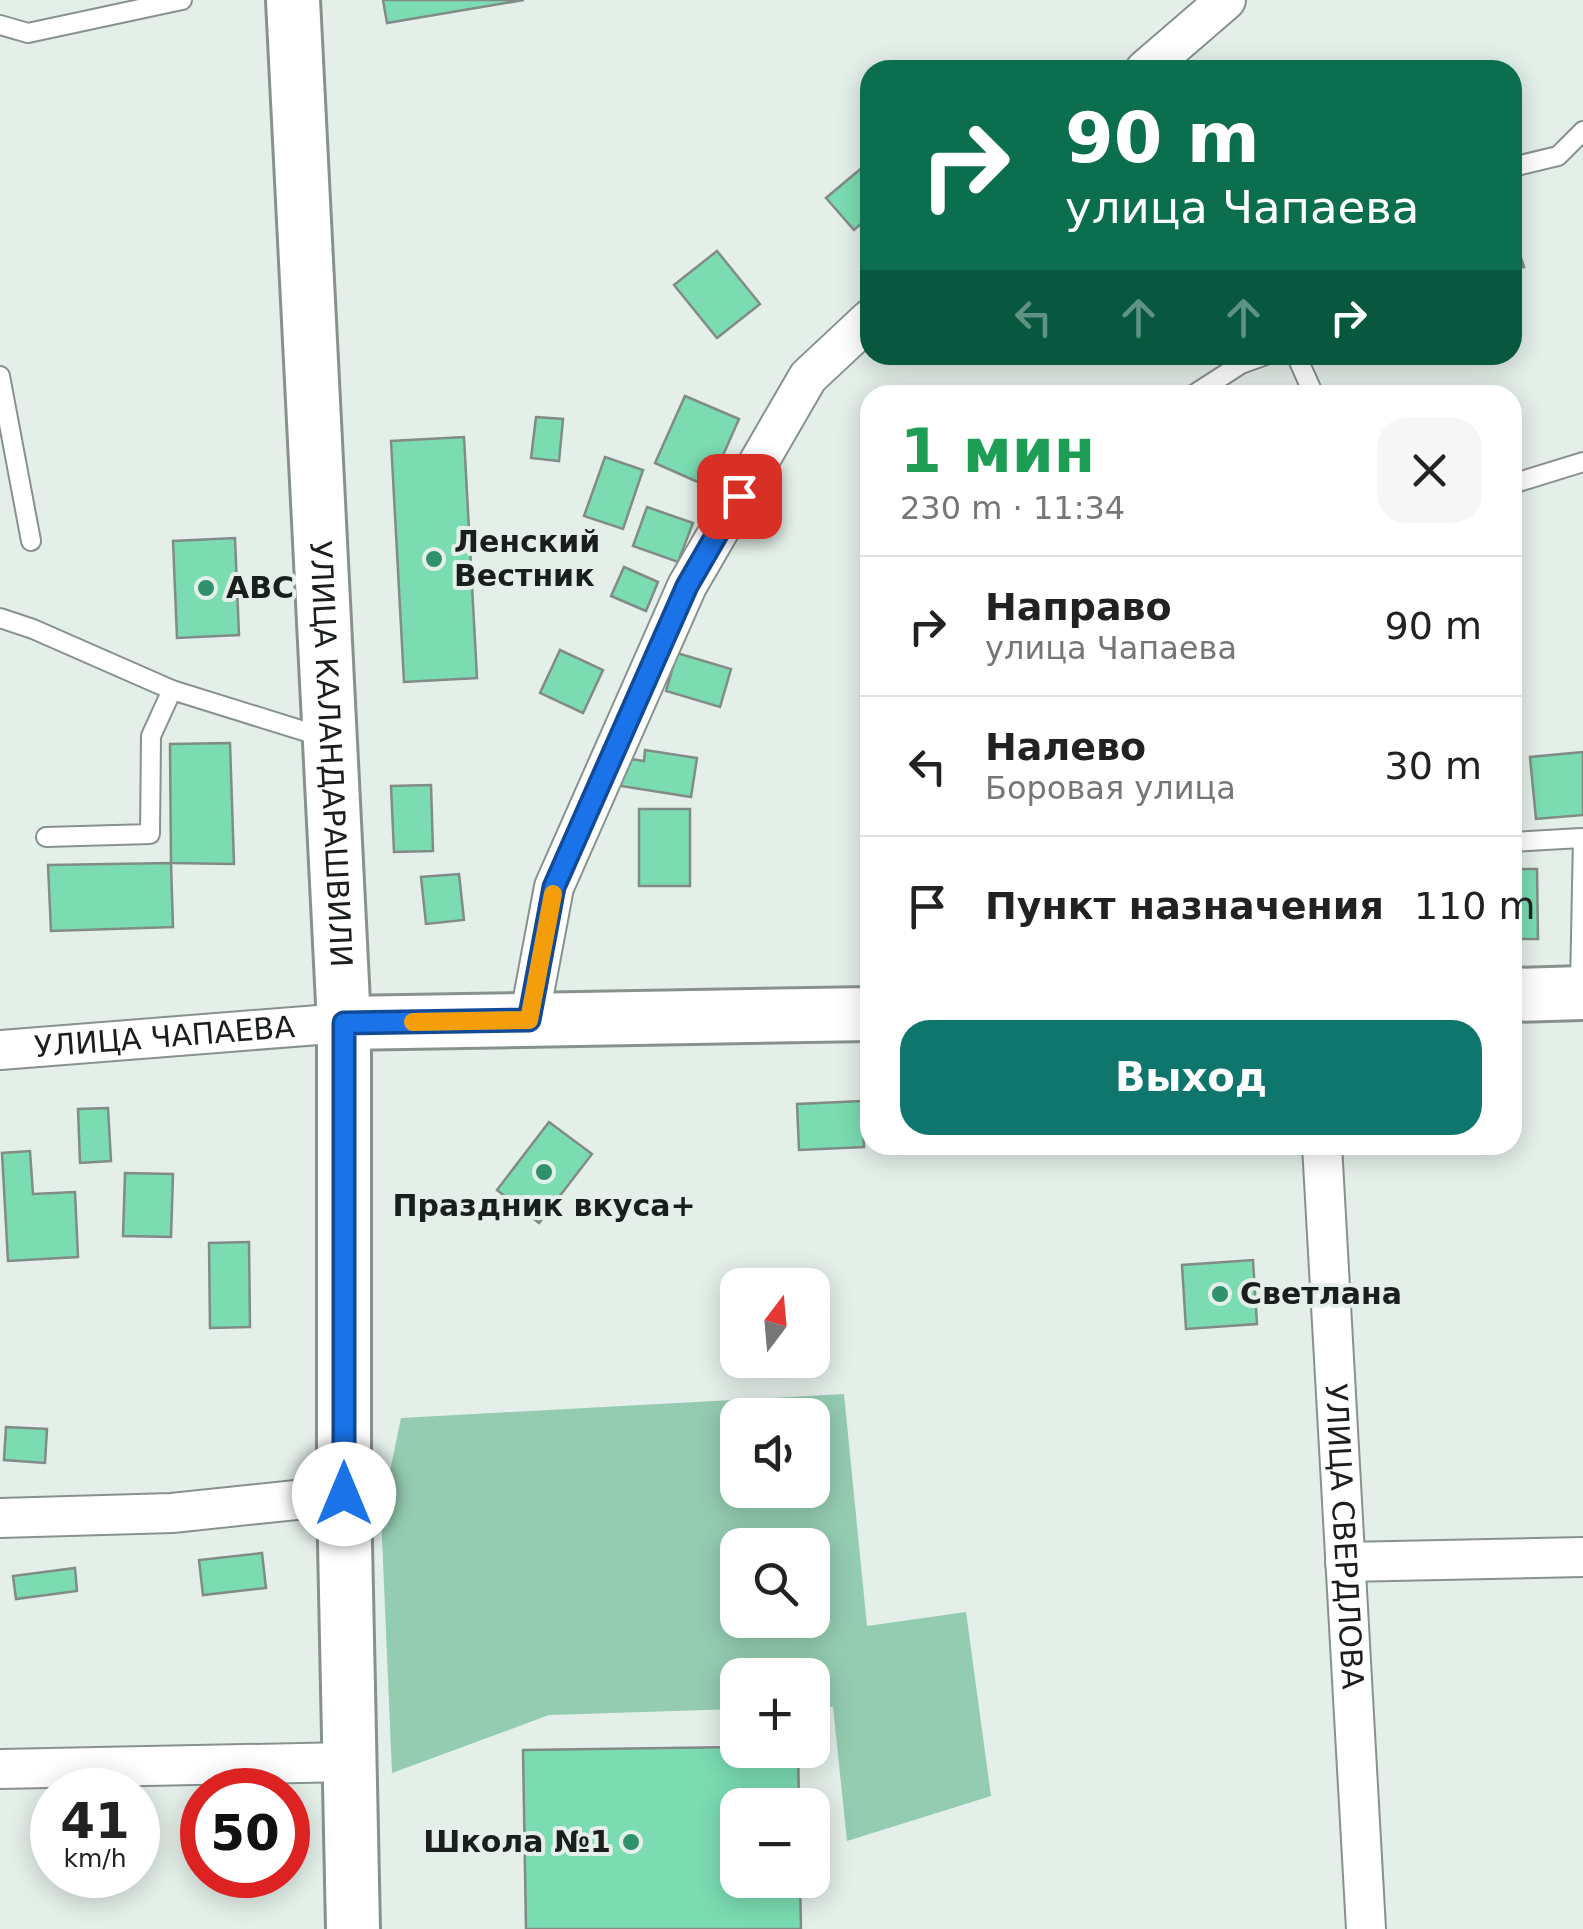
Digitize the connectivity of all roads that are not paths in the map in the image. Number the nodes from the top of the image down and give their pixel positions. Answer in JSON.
{"nodes":[{"id":1,"x":182,"y":0,"type":"edge"},
{"id":2,"x":292,"y":0,"type":"edge"},
{"id":3,"x":1226,"y":0,"type":"edge"},
{"id":4,"x":0,"y":25,"type":"edge"},
{"id":5,"x":1157,"y":60,"type":"edge"},
{"id":6,"x":1583,"y":131,"type":"edge"},
{"id":7,"x":1522,"y":165,"type":"edge"},
{"id":8,"x":860,"y":328,"type":"edge"},
{"id":9,"x":1239,"y":365,"type":"edge"},
{"id":10,"x":0,"y":376,"type":"edge"},
{"id":11,"x":1208,"y":385,"type":"edge"},
{"id":12,"x":1583,"y":462,"type":"edge"},
{"id":13,"x":1522,"y":481,"type":"edge"},
{"id":14,"x":31,"y":540,"type":"dead end"},
{"id":15,"x":0,"y":618,"type":"edge"},
{"id":16,"x":172,"y":690,"type":"junction"},
{"id":17,"x":328,"y":738,"type":"junction"},
{"id":18,"x":46,"y":838,"type":"dead end"},
{"id":19,"x":1582,"y":838,"type":"edge"},
{"id":20,"x":1522,"y":841,"type":"edge"},
{"id":21,"x":1581,"y":993,"type":"edge"},
{"id":22,"x":1522,"y":995,"type":"edge"},
{"id":23,"x":860,"y":1014,"type":"edge"},
{"id":24,"x":529,"y":1020,"type":"junction"},
{"id":25,"x":344,"y":1023,"type":"junction"},
{"id":26,"x":0,"y":1050,"type":"edge"},
{"id":27,"x":1323,"y":1155,"type":"edge"},
{"id":28,"x":344,"y":1494,"type":"junction"},
{"id":29,"x":0,"y":1518,"type":"edge"},
{"id":30,"x":1583,"y":1557,"type":"edge"},
{"id":31,"x":1345,"y":1562,"type":"junction"},
{"id":32,"x":349,"y":1762,"type":"junction"},
{"id":33,"x":0,"y":1770,"type":"edge"},
{"id":34,"x":352,"y":1929,"type":"edge"},
{"id":35,"x":1366,"y":1929,"type":"edge"}],
"edges":[{"from":1,"to":4,"type":"lane"},
{"from":2,"to":17,"type":"main road","name":"УЛИЦА КАЛАНДАРАШВИЛИ"},
{"from":3,"to":5,"type":"street"},
{"from":6,"to":7,"type":"lane"},
{"from":8,"to":24,"type":"street"},
{"from":9,"to":11,"type":"lane"},
{"from":10,"to":14,"type":"lane"},
{"from":12,"to":13,"type":"lane"},
{"from":15,"to":16,"type":"lane"},
{"from":16,"to":17,"type":"lane"},
{"from":16,"to":18,"type":"lane"},
{"from":17,"to":25,"type":"main road","name":"УЛИЦА КАЛАНДАРАШВИЛИ"},
{"from":19,"to":20,"type":"lane"},
{"from":19,"to":21,"type":"lane"},
{"from":21,"to":22,"type":"main road"},
{"from":23,"to":24,"type":"main road","name":"УЛИЦА ЧАПАЕВА"},
{"from":24,"to":25,"type":"main road","name":"УЛИЦА ЧАПАЕВА"},
{"from":25,"to":26,"type":"street","name":"УЛИЦА ЧАПАЕВА"},
{"from":25,"to":28,"type":"main road","name":"УЛИЦА КАЛАНДАРАШВИЛИ"},
{"from":27,"to":31,"type":"street","name":"УЛИЦА СВЕРДЛОВА"},
{"from":28,"to":29,"type":"street"},
{"from":28,"to":32,"type":"main road","name":"УЛИЦА КАЛАНДАРАШВИЛИ"},
{"from":30,"to":31,"type":"street"},
{"from":31,"to":35,"type":"street","name":"УЛИЦА СВЕРДЛОВА"},
{"from":32,"to":33,"type":"street"},
{"from":32,"to":34,"type":"main road","name":"УЛИЦА КАЛАНДАРАШВИЛИ"}]}
